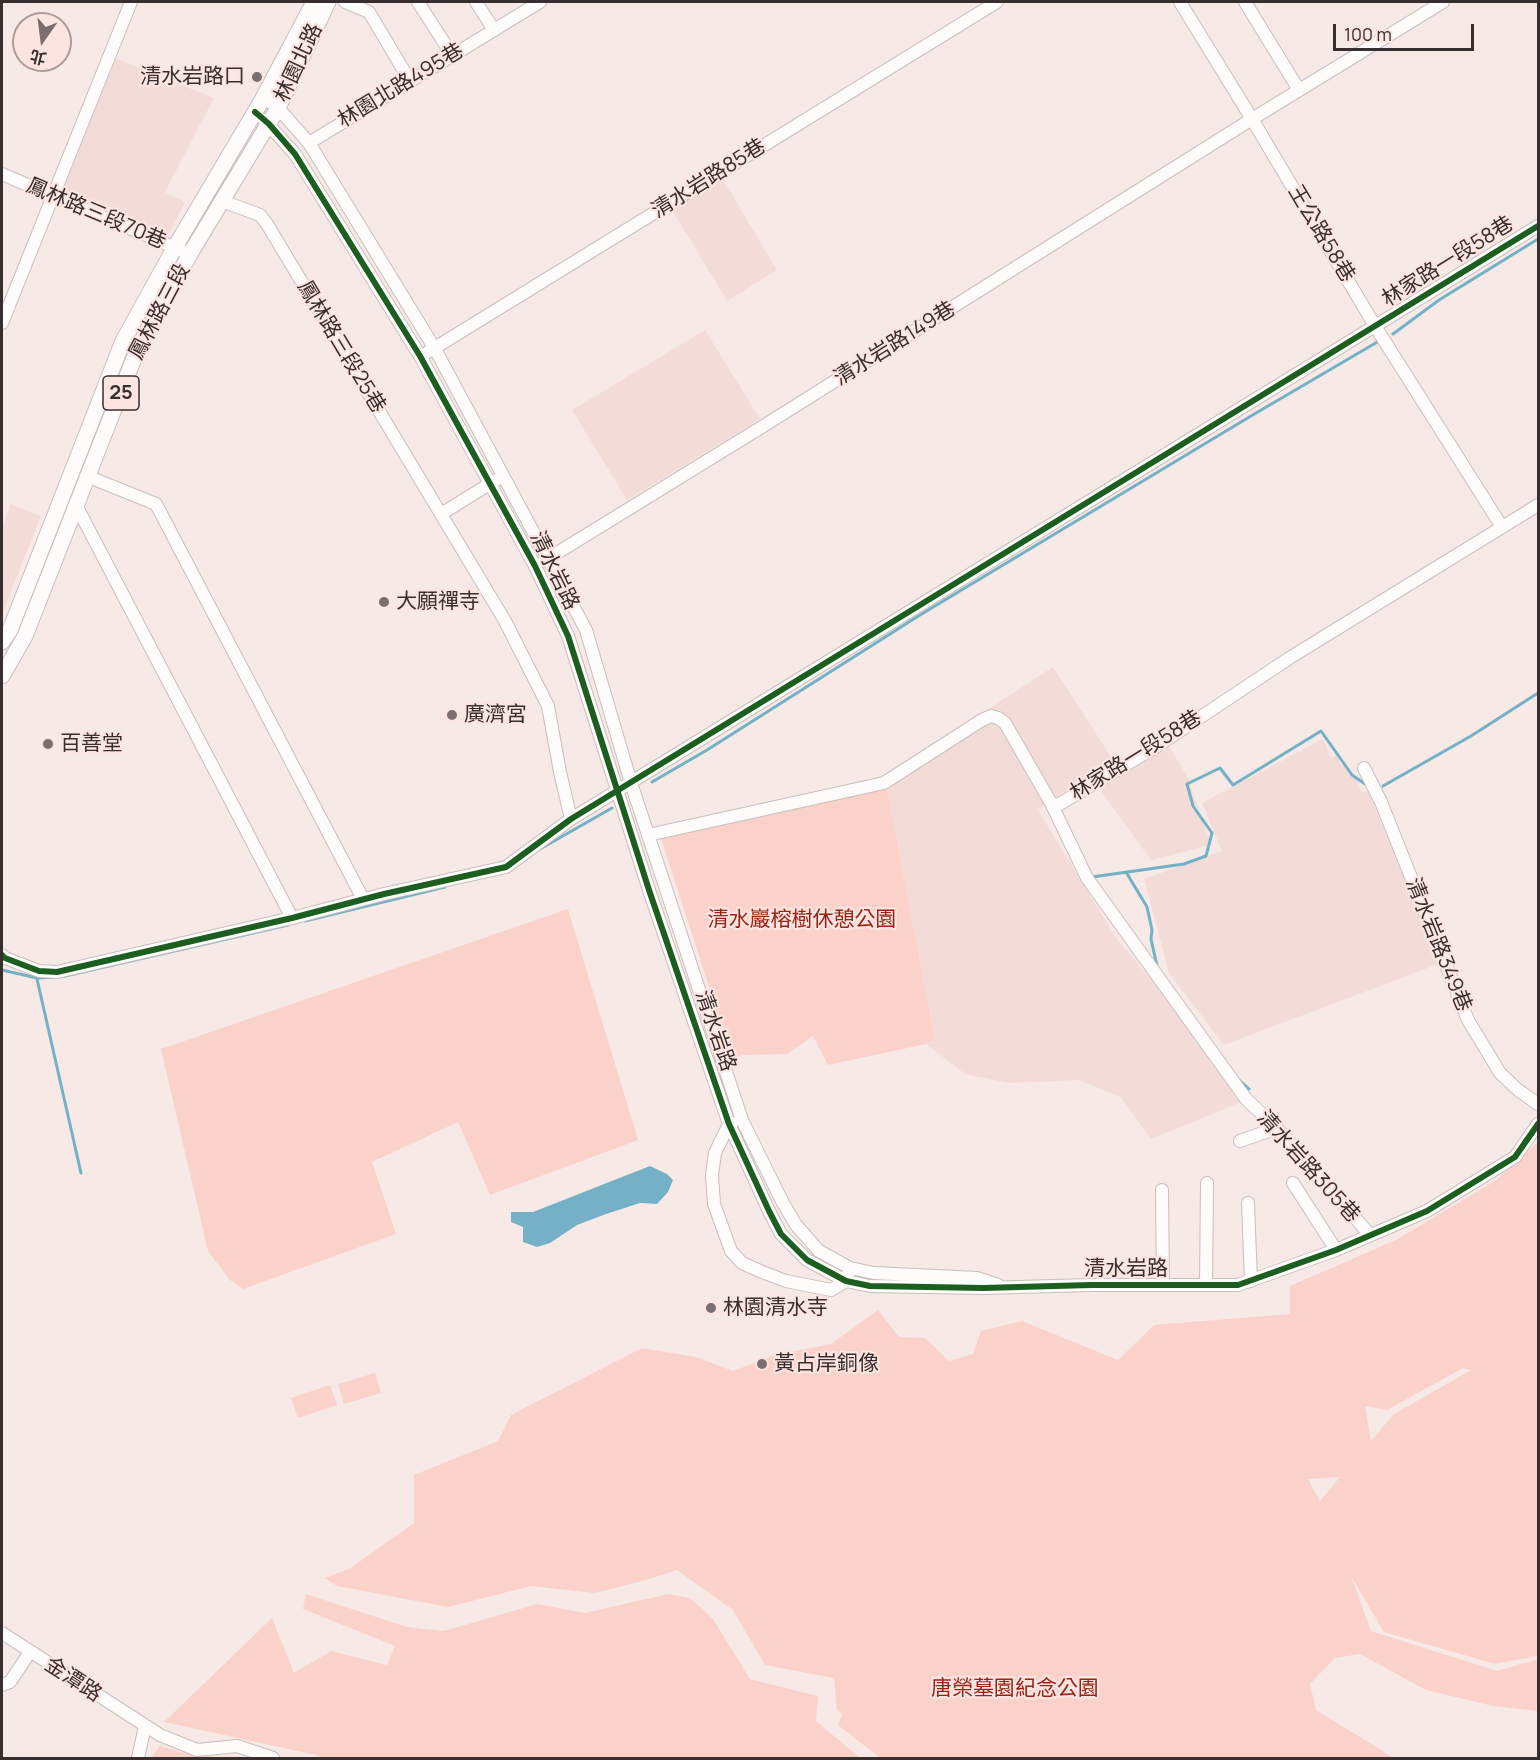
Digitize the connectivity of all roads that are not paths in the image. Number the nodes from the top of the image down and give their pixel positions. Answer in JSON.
{"nodes":[{"id":1,"x":131,"y":2,"type":"edge"},
{"id":2,"x":314,"y":2,"type":"edge"},
{"id":3,"x":328,"y":2,"type":"edge"},
{"id":4,"x":345,"y":2,"type":"edge"},
{"id":5,"x":418,"y":2,"type":"edge"},
{"id":6,"x":476,"y":2,"type":"edge"},
{"id":7,"x":540,"y":2,"type":"edge"},
{"id":8,"x":996,"y":2,"type":"edge"},
{"id":9,"x":1180,"y":2,"type":"edge"},
{"id":10,"x":1245,"y":2,"type":"edge"},
{"id":11,"x":1443,"y":2,"type":"edge"},
{"id":12,"x":494,"y":30,"type":"junction"},
{"id":13,"x":452,"y":55,"type":"junction"},
{"id":14,"x":410,"y":81,"type":"junction"},
{"id":15,"x":1299,"y":90,"type":"junction"},
{"id":16,"x":263,"y":97,"type":"junction"},
{"id":17,"x":278,"y":108,"type":"junction"},
{"id":18,"x":255,"y":112,"type":"junction"},
{"id":19,"x":1252,"y":119,"type":"junction"},
{"id":20,"x":269,"y":124,"type":"junction"},
{"id":21,"x":309,"y":143,"type":"junction"},
{"id":22,"x":2,"y":174,"type":"edge"},
{"id":23,"x":54,"y":195,"type":"junction"},
{"id":24,"x":222,"y":201,"type":"junction"},
{"id":25,"x":1539,"y":226,"type":"edge"},
{"id":26,"x":175,"y":247,"type":"junction"},
{"id":27,"x":190,"y":254,"type":"junction"},
{"id":28,"x":2,"y":324,"type":"edge"},
{"id":29,"x":1375,"y":326,"type":"junction"},
{"id":30,"x":435,"y":348,"type":"junction"},
{"id":31,"x":420,"y":356,"type":"junction"},
{"id":32,"x":504,"y":475,"type":"junction"},
{"id":33,"x":89,"y":477,"type":"junction"},
{"id":34,"x":490,"y":483,"type":"junction"},
{"id":35,"x":1539,"y":505,"type":"edge"},
{"id":36,"x":77,"y":507,"type":"junction"},
{"id":37,"x":441,"y":514,"type":"junction"},
{"id":38,"x":1502,"y":527,"type":"junction"},
{"id":39,"x":549,"y":558,"type":"junction"},
{"id":40,"x":536,"y":566,"type":"junction"},
{"id":41,"x":4,"y":633,"type":"edge"},
{"id":42,"x":25,"y":636,"type":"junction"},
{"id":43,"x":2,"y":676,"type":"edge"},
{"id":44,"x":1364,"y":768,"type":"dead end"},
{"id":45,"x":631,"y":783,"type":"junction"},
{"id":46,"x":616,"y":791,"type":"junction"},
{"id":47,"x":1051,"y":803,"type":"junction"},
{"id":48,"x":571,"y":819,"type":"junction"},
{"id":49,"x":648,"y":836,"type":"junction"},
{"id":50,"x":363,"y":899,"type":"junction"},
{"id":51,"x":292,"y":918,"type":"junction"},
{"id":52,"x":2,"y":954,"type":"edge"},
{"id":53,"x":1539,"y":1104,"type":"edge"},
{"id":54,"x":735,"y":1122,"type":"junction"},
{"id":55,"x":1539,"y":1124,"type":"edge"},
{"id":56,"x":1277,"y":1128,"type":"junction"},
{"id":57,"x":1240,"y":1140,"type":"dead end"},
{"id":58,"x":1207,"y":1183,"type":"dead end"},
{"id":59,"x":1293,"y":1183,"type":"dead end"},
{"id":60,"x":1162,"y":1190,"type":"dead end"},
{"id":61,"x":1248,"y":1203,"type":"dead end"},
{"id":62,"x":1370,"y":1235,"type":"junction"},
{"id":63,"x":1336,"y":1250,"type":"junction"},
{"id":64,"x":850,"y":1268,"type":"junction"},
{"id":65,"x":846,"y":1281,"type":"junction"},
{"id":66,"x":1251,"y":1281,"type":"junction"},
{"id":67,"x":1163,"y":1285,"type":"junction"},
{"id":68,"x":1206,"y":1285,"type":"junction"},
{"id":69,"x":1003,"y":1287,"type":"junction"},
{"id":70,"x":2,"y":1633,"type":"edge"},
{"id":71,"x":30,"y":1652,"type":"junction"},
{"id":72,"x":2,"y":1686,"type":"edge"},
{"id":73,"x":145,"y":1726,"type":"junction"},
{"id":74,"x":138,"y":1758,"type":"edge"},
{"id":75,"x":273,"y":1758,"type":"edge"}],
"edges":[{"from":1,"to":23,"type":"street"},
{"from":2,"to":16,"type":"main road","name":"林園北路","number":"25"},
{"from":3,"to":17,"type":"main road","name":"林園北路","number":"25"},
{"from":4,"to":14,"type":"street"},
{"from":5,"to":13,"type":"street"},
{"from":6,"to":12,"type":"street"},
{"from":7,"to":12,"type":"street","name":"林園北路495巷"},
{"from":8,"to":30,"type":"street","name":"清水岩路85巷"},
{"from":9,"to":19,"type":"street","name":"王公路58巷"},
{"from":10,"to":15,"type":"street"},
{"from":11,"to":15,"type":"street","name":"清水岩路149巷"},
{"from":12,"to":13,"type":"street","name":"林園北路495巷"},
{"from":13,"to":14,"type":"street","name":"林園北路495巷"},
{"from":14,"to":21,"type":"street","name":"林園北路495巷"},
{"from":15,"to":19,"type":"street","name":"清水岩路149巷"},
{"from":16,"to":17,"type":"street","name":"清水岩路"},
{"from":16,"to":18,"type":"main road","name":"鳳林路三段","number":"25"},
{"from":17,"to":20,"type":"main road","name":"林園北路","number":"25"},
{"from":17,"to":21,"type":"street","name":"清水岩路"},
{"from":18,"to":20,"type":"street","name":"清水岩路"},
{"from":18,"to":26,"type":"main road","name":"鳳林路三段","number":"25"},
{"from":19,"to":29,"type":"street","name":"王公路58巷"},
{"from":19,"to":39,"type":"street","name":"清水岩路149巷"},
{"from":20,"to":24,"type":"main road","name":"鳳林路三段","number":"25"},
{"from":20,"to":31,"type":"street","name":"清水岩路"},
{"from":21,"to":30,"type":"street","name":"清水岩路"},
{"from":22,"to":23,"type":"street","name":"鳳林路三段70巷"},
{"from":23,"to":26,"type":"street","name":"鳳林路三段70巷"},
{"from":23,"to":28,"type":"street"},
{"from":24,"to":27,"type":"main road","name":"鳳林路三段","number":"25"},
{"from":24,"to":37,"type":"street","name":"鳳林路三段25巷"},
{"from":25,"to":29,"type":"street","name":"林家路一段58巷"},
{"from":26,"to":27,"type":"street","name":"鳳林路三段70巷"},
{"from":26,"to":41,"type":"main road","name":"鳳林路三段","number":"25"},
{"from":27,"to":33,"type":"main road","name":"鳳林路三段","number":"25"},
{"from":29,"to":38,"type":"street","name":"王公路58巷"},
{"from":29,"to":45,"type":"street","name":"林家路一段58巷"},
{"from":30,"to":31,"type":"street","name":"清水岩路85巷"},
{"from":30,"to":32,"type":"street","name":"清水岩路"},
{"from":31,"to":34,"type":"street","name":"清水岩路"},
{"from":32,"to":34,"type":"street"},
{"from":32,"to":39,"type":"street","name":"清水岩路"},
{"from":33,"to":36,"type":"main road","name":"鳳林路三段","number":"25"},
{"from":33,"to":50,"type":"street"},
{"from":34,"to":37,"type":"street"},
{"from":34,"to":40,"type":"street","name":"清水岩路"},
{"from":35,"to":38,"type":"street","name":"林家路一段58巷"},
{"from":36,"to":42,"type":"main road","name":"鳳林路三段","number":"25"},
{"from":36,"to":51,"type":"street"},
{"from":37,"to":48,"type":"street","name":"鳳林路三段25巷"},
{"from":38,"to":47,"type":"street","name":"林家路一段58巷"},
{"from":39,"to":40,"type":"street","name":"清水岩路149巷"},
{"from":39,"to":45,"type":"street","name":"清水岩路"},
{"from":40,"to":46,"type":"street","name":"清水岩路"},
{"from":41,"to":42,"type":"street"},
{"from":42,"to":43,"type":"main road","name":"鳳林路三段","number":"25"},
{"from":44,"to":53,"type":"street","name":"清水岩路349巷"},
{"from":45,"to":46,"type":"street","name":"林家路一段58巷"},
{"from":45,"to":49,"type":"street","name":"清水岩路"},
{"from":46,"to":48,"type":"street","name":"林家路一段58巷"},
{"from":46,"to":54,"type":"street","name":"清水岩路"},
{"from":47,"to":49,"type":"street","name":"林家路一段58巷"},
{"from":47,"to":56,"type":"street","name":"清水岩路305巷"},
{"from":48,"to":50,"type":"street","name":"林家路一段58巷"},
{"from":49,"to":54,"type":"street","name":"清水岩路"},
{"from":50,"to":51,"type":"street","name":"林家路一段58巷"},
{"from":51,"to":52,"type":"street","name":"林家路一段58巷"},
{"from":54,"to":64,"type":"street","name":"清水岩路"},
{"from":54,"to":65,"type":"street","name":"清水岩路"},
{"from":54,"to":65,"type":"street","name":"清水岩路"},
{"from":55,"to":62,"type":"street","name":"清水岩路"},
{"from":56,"to":57,"type":"street"},
{"from":56,"to":62,"type":"street","name":"清水岩路305巷"},
{"from":58,"to":68,"type":"street"},
{"from":59,"to":63,"type":"street"},
{"from":60,"to":67,"type":"street"},
{"from":61,"to":66,"type":"street"},
{"from":62,"to":63,"type":"street","name":"清水岩路"},
{"from":63,"to":66,"type":"street","name":"清水岩路"},
{"from":64,"to":65,"type":"street"},
{"from":64,"to":69,"type":"street","name":"清水岩路"},
{"from":65,"to":69,"type":"street","name":"清水岩路"},
{"from":66,"to":68,"type":"street","name":"清水岩路"},
{"from":67,"to":68,"type":"street","name":"清水岩路"},
{"from":67,"to":69,"type":"street","name":"清水岩路"},
{"from":70,"to":71,"type":"street","name":"金潭路"},
{"from":71,"to":72,"type":"street"},
{"from":71,"to":73,"type":"street","name":"金潭路"},
{"from":73,"to":74,"type":"street"},
{"from":73,"to":75,"type":"street","name":"金潭路"}]}
